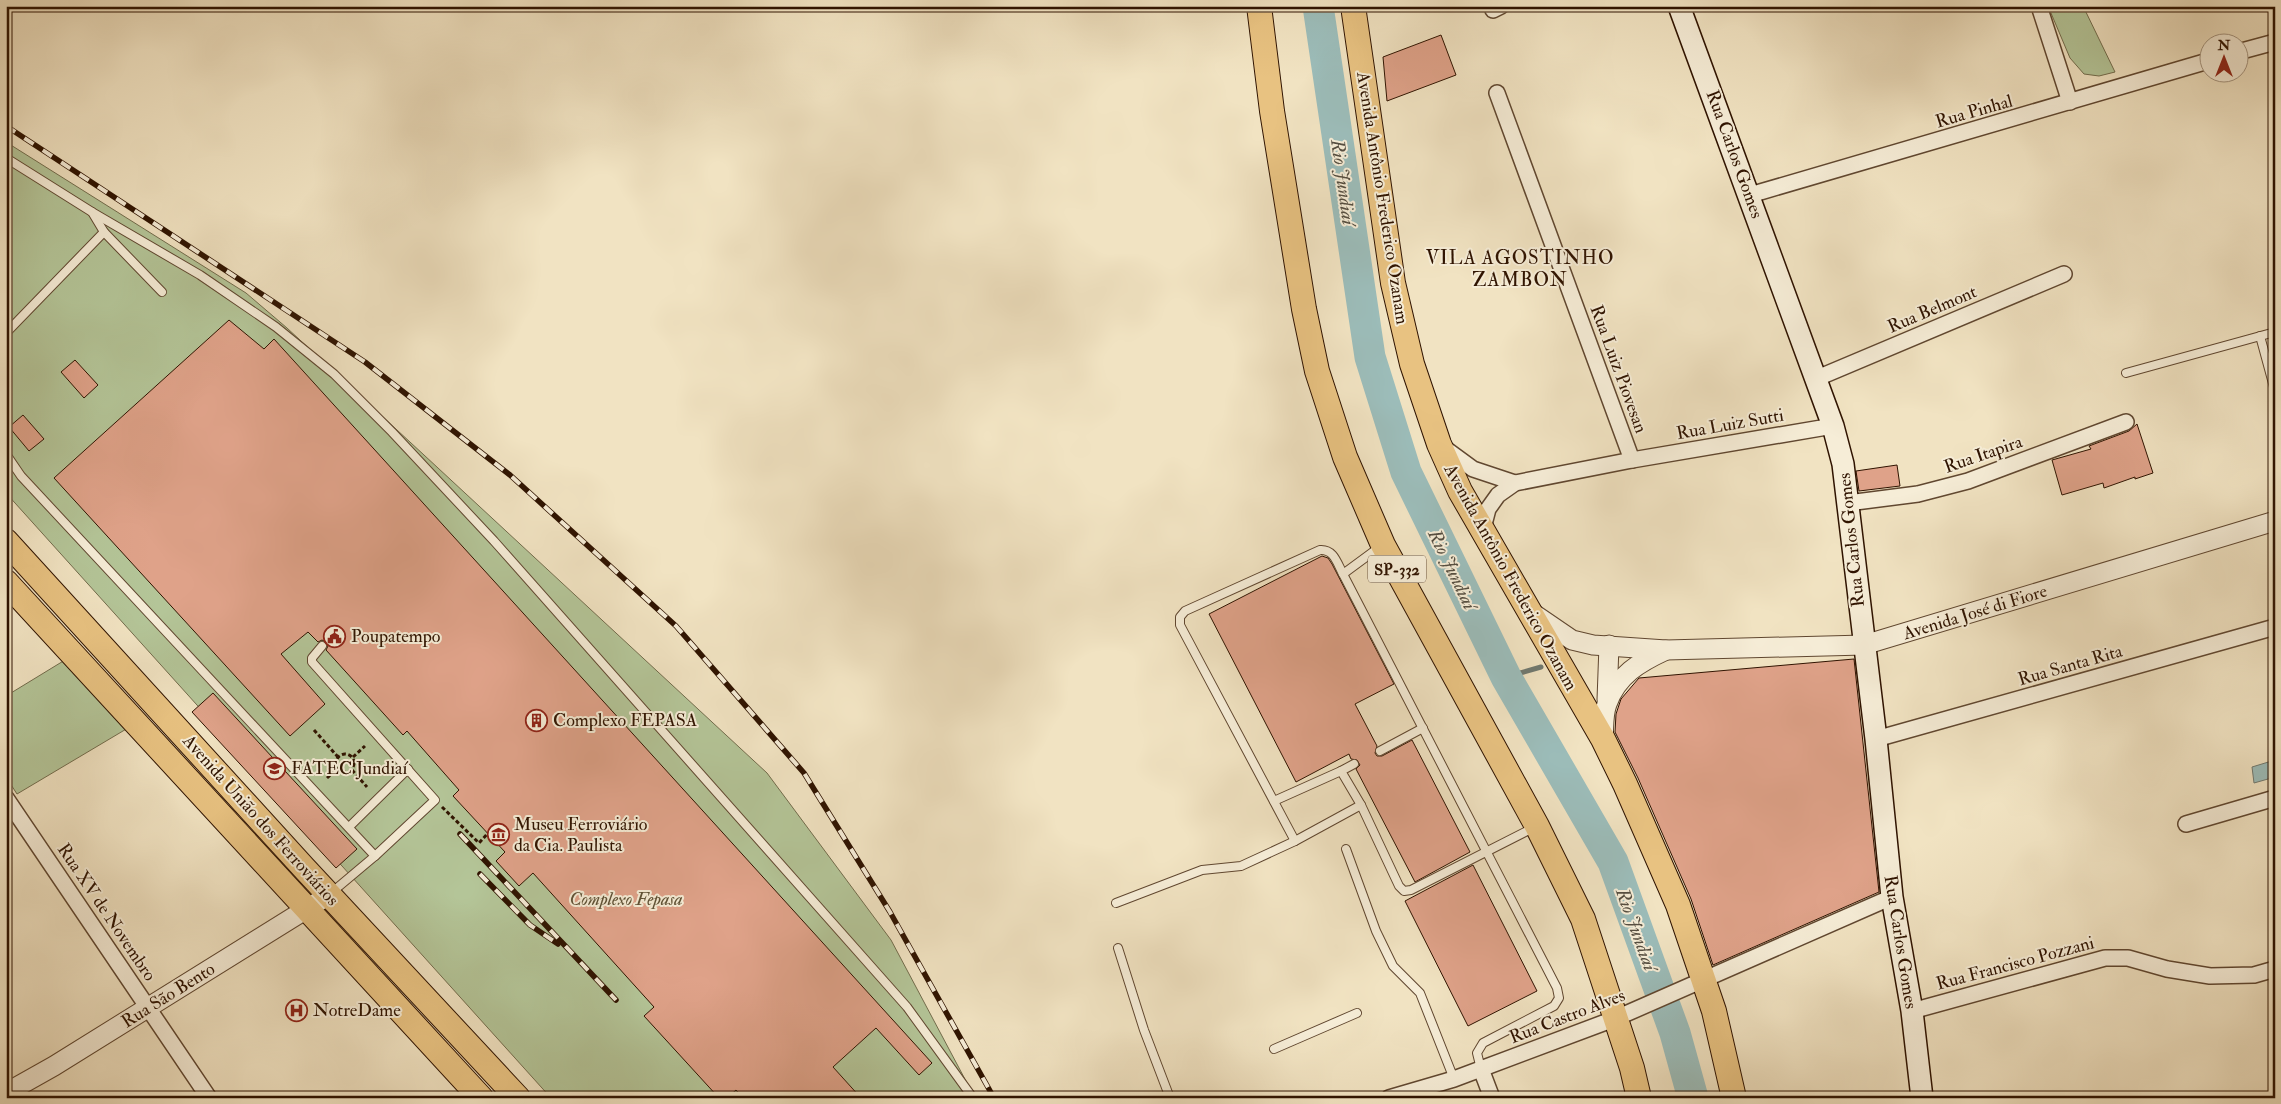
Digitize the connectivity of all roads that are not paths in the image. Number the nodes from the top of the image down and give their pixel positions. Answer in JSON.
{"nodes":[{"id":1,"x":1259,"y":6,"type":"edge"},
{"id":2,"x":1353,"y":6,"type":"edge"},
{"id":3,"x":1679,"y":6,"type":"edge"},
{"id":4,"x":2039,"y":6,"type":"edge"},
{"id":5,"x":2275,"y":42,"type":"edge"},
{"id":6,"x":2248,"y":49,"type":"edge"},
{"id":7,"x":2198,"y":64,"type":"edge"},
{"id":8,"x":1497,"y":93,"type":"dead end"},
{"id":9,"x":2070,"y":102,"type":"junction"},
{"id":10,"x":6,"y":158,"type":"edge"},
{"id":11,"x":1750,"y":195,"type":"junction"},
{"id":12,"x":92,"y":212,"type":"junction"},
{"id":13,"x":104,"y":232,"type":"junction"},
{"id":14,"x":2064,"y":274,"type":"dead end"},
{"id":15,"x":162,"y":292,"type":"dead end"},
{"id":16,"x":2275,"y":332,"type":"edge"},
{"id":17,"x":6,"y":333,"type":"edge"},
{"id":18,"x":2260,"y":336,"type":"junction"},
{"id":19,"x":2126,"y":373,"type":"dead end"},
{"id":20,"x":1815,"y":379,"type":"junction"},
{"id":21,"x":2275,"y":391,"type":"edge"},
{"id":22,"x":2126,"y":422,"type":"dead end"},
{"id":23,"x":1833,"y":426,"type":"junction"},
{"id":24,"x":1438,"y":444,"type":"junction"},
{"id":25,"x":6,"y":454,"type":"edge"},
{"id":26,"x":1632,"y":460,"type":"junction"},
{"id":27,"x":1515,"y":483,"type":"junction"},
{"id":28,"x":1848,"y":502,"type":"junction"},
{"id":29,"x":2275,"y":521,"type":"edge"},
{"id":30,"x":1482,"y":532,"type":"junction"},
{"id":31,"x":6,"y":541,"type":"edge"},
{"id":32,"x":1383,"y":544,"type":"junction"},
{"id":33,"x":1342,"y":574,"type":"junction"},
{"id":34,"x":6,"y":582,"type":"edge"},
{"id":35,"x":1528,"y":610,"type":"junction"},
{"id":36,"x":2275,"y":627,"type":"edge"},
{"id":37,"x":322,"y":646,"type":"dead end"},
{"id":38,"x":1609,"y":646,"type":"junction"},
{"id":39,"x":1864,"y":646,"type":"junction"},
{"id":40,"x":1666,"y":650,"type":"junction"},
{"id":41,"x":1606,"y":704,"type":"junction"},
{"id":42,"x":1423,"y":728,"type":"junction"},
{"id":43,"x":1603,"y":739,"type":"junction"},
{"id":44,"x":1876,"y":739,"type":"junction"},
{"id":45,"x":1380,"y":751,"type":"dead end"},
{"id":46,"x":1354,"y":764,"type":"dead end"},
{"id":47,"x":408,"y":770,"type":"junction"},
{"id":48,"x":1342,"y":771,"type":"junction"},
{"id":49,"x":6,"y":798,"type":"edge"},
{"id":50,"x":2275,"y":798,"type":"edge"},
{"id":51,"x":1274,"y":801,"type":"junction"},
{"id":52,"x":1361,"y":806,"type":"junction"},
{"id":53,"x":2186,"y":824,"type":"dead end"},
{"id":54,"x":1537,"y":826,"type":"junction"},
{"id":55,"x":349,"y":827,"type":"junction"},
{"id":56,"x":1295,"y":841,"type":"junction"},
{"id":57,"x":1346,"y":849,"type":"dead end"},
{"id":58,"x":1487,"y":851,"type":"junction"},
{"id":59,"x":376,"y":856,"type":"junction"},
{"id":60,"x":329,"y":895,"type":"junction"},
{"id":61,"x":1892,"y":897,"type":"junction"},
{"id":62,"x":1116,"y":903,"type":"dead end"},
{"id":63,"x":309,"y":909,"type":"junction"},
{"id":64,"x":1118,"y":948,"type":"dead end"},
{"id":65,"x":2275,"y":969,"type":"edge"},
{"id":66,"x":1695,"y":984,"type":"junction"},
{"id":67,"x":149,"y":1007,"type":"junction"},
{"id":68,"x":1912,"y":1011,"type":"junction"},
{"id":69,"x":1357,"y":1013,"type":"dead end"},
{"id":70,"x":1622,"y":1015,"type":"junction"},
{"id":71,"x":1274,"y":1049,"type":"dead end"},
{"id":72,"x":1481,"y":1069,"type":"junction"},
{"id":73,"x":1454,"y":1079,"type":"junction"},
{"id":74,"x":6,"y":1093,"type":"edge"},
{"id":75,"x":209,"y":1098,"type":"edge"},
{"id":76,"x":482,"y":1098,"type":"edge"},
{"id":77,"x":518,"y":1098,"type":"edge"},
{"id":78,"x":972,"y":1098,"type":"edge"},
{"id":79,"x":1170,"y":1098,"type":"edge"},
{"id":80,"x":1389,"y":1098,"type":"edge"},
{"id":81,"x":1492,"y":1098,"type":"edge"},
{"id":82,"x":1639,"y":1098,"type":"edge"},
{"id":83,"x":1734,"y":1098,"type":"edge"},
{"id":84,"x":1922,"y":1098,"type":"edge"}],
"edges":[{"from":1,"to":32,"type":"main road","number":"SP-332"},
{"from":2,"to":24,"type":"main road","name":"Avenida Antônio Frederico Ozanam"},
{"from":3,"to":11,"type":"main road","name":"Rua Carlos Gomes"},
{"from":4,"to":9,"type":"street"},
{"from":5,"to":6,"type":"street"},
{"from":7,"to":9,"type":"street","name":"Rua Pinhal"},
{"from":8,"to":26,"type":"street","name":"Rua Luiz Piovesan"},
{"from":9,"to":11,"type":"street","name":"Rua Pinhal"},
{"from":10,"to":12,"type":"lane"},
{"from":11,"to":20,"type":"main road","name":"Rua Carlos Gomes"},
{"from":12,"to":13,"type":"lane"},
{"from":12,"to":78,"type":"lane"},
{"from":13,"to":15,"type":"lane"},
{"from":13,"to":17,"type":"lane"},
{"from":14,"to":20,"type":"street","name":"Rua Belmont"},
{"from":16,"to":18,"type":"lane"},
{"from":18,"to":19,"type":"lane"},
{"from":18,"to":21,"type":"lane"},
{"from":20,"to":23,"type":"main road","name":"Rua Carlos Gomes"},
{"from":22,"to":28,"type":"street","name":"Rua Itapira"},
{"from":23,"to":26,"type":"street","name":"Rua Luiz Sutti"},
{"from":23,"to":28,"type":"main road","name":"Rua Carlos Gomes"},
{"from":24,"to":27,"type":"street","name":"Rua Luiz Sutti"},
{"from":24,"to":30,"type":"main road","name":"Avenida Antônio Frederico Ozanam"},
{"from":25,"to":55,"type":"lane"},
{"from":26,"to":27,"type":"street","name":"Rua Luiz Sutti"},
{"from":27,"to":30,"type":"street","name":"Rua Luiz Sutti"},
{"from":28,"to":39,"type":"main road","name":"Rua Carlos Gomes"},
{"from":29,"to":39,"type":"street","name":"Avenida José di Fiore"},
{"from":30,"to":35,"type":"main road","name":"Avenida Antônio Frederico Ozanam"},
{"from":31,"to":60,"type":"main road","name":"Avenida União dos Ferroviários"},
{"from":32,"to":33,"type":"lane"},
{"from":32,"to":54,"type":"main road","number":"SP-332"},
{"from":33,"to":42,"type":"lane"},
{"from":33,"to":51,"type":"lane"},
{"from":34,"to":63,"type":"main road","name":"Avenida União dos Ferroviários"},
{"from":35,"to":38,"type":"street","name":"Avenida José di Fiore"},
{"from":35,"to":43,"type":"main road","name":"Avenida Antônio Frederico Ozanam"},
{"from":36,"to":44,"type":"street","name":"Rua Santa Rita"},
{"from":37,"to":47,"type":"lane"},
{"from":38,"to":40,"type":"street","name":"Avenida José di Fiore"},
{"from":38,"to":41,"type":"street"},
{"from":39,"to":40,"type":"street","name":"Avenida José di Fiore"},
{"from":39,"to":44,"type":"main road","name":"Rua Carlos Gomes"},
{"from":40,"to":41,"type":"street"},
{"from":41,"to":43,"type":"street"},
{"from":42,"to":45,"type":"lane"},
{"from":42,"to":58,"type":"lane"},
{"from":43,"to":66,"type":"main road","name":"Avenida Antônio Frederico Ozanam"},
{"from":44,"to":61,"type":"main road","name":"Rua Carlos Gomes"},
{"from":46,"to":48,"type":"lane"},
{"from":47,"to":55,"type":"lane"},
{"from":47,"to":59,"type":"lane"},
{"from":48,"to":51,"type":"lane"},
{"from":48,"to":52,"type":"lane"},
{"from":49,"to":67,"type":"street","name":"Rua XV de Novembro"},
{"from":50,"to":53,"type":"street"},
{"from":51,"to":56,"type":"lane"},
{"from":52,"to":56,"type":"lane"},
{"from":52,"to":58,"type":"lane"},
{"from":54,"to":58,"type":"lane"},
{"from":54,"to":70,"type":"main road","number":"SP-332"},
{"from":55,"to":59,"type":"lane"},
{"from":56,"to":62,"type":"lane"},
{"from":57,"to":73,"type":"lane"},
{"from":58,"to":72,"type":"lane"},
{"from":59,"to":60,"type":"lane"},
{"from":60,"to":63,"type":"street","name":"Rua São Bento"},
{"from":60,"to":77,"type":"main road","name":"Avenida União dos Ferroviários"},
{"from":61,"to":66,"type":"street","name":"Rua Castro Alves"},
{"from":61,"to":68,"type":"main road","name":"Rua Carlos Gomes"},
{"from":63,"to":67,"type":"street","name":"Rua São Bento"},
{"from":63,"to":76,"type":"main road","name":"Avenida União dos Ferroviários"},
{"from":64,"to":79,"type":"lane"},
{"from":65,"to":68,"type":"street","name":"Rua Francisco Pozzani"},
{"from":66,"to":70,"type":"street","name":"Rua Castro Alves"},
{"from":66,"to":83,"type":"main road","name":"Avenida Antônio Frederico Ozanam"},
{"from":67,"to":74,"type":"street","name":"Rua São Bento"},
{"from":67,"to":75,"type":"street","name":"Rua XV de Novembro"},
{"from":68,"to":84,"type":"main road","name":"Rua Carlos Gomes"},
{"from":69,"to":71,"type":"lane"},
{"from":70,"to":72,"type":"street","name":"Rua Castro Alves"},
{"from":70,"to":82,"type":"main road","number":"SP-332"},
{"from":72,"to":73,"type":"street","name":"Rua Castro Alves"},
{"from":72,"to":81,"type":"street"},
{"from":73,"to":80,"type":"street","name":"Rua Castro Alves"}]}
